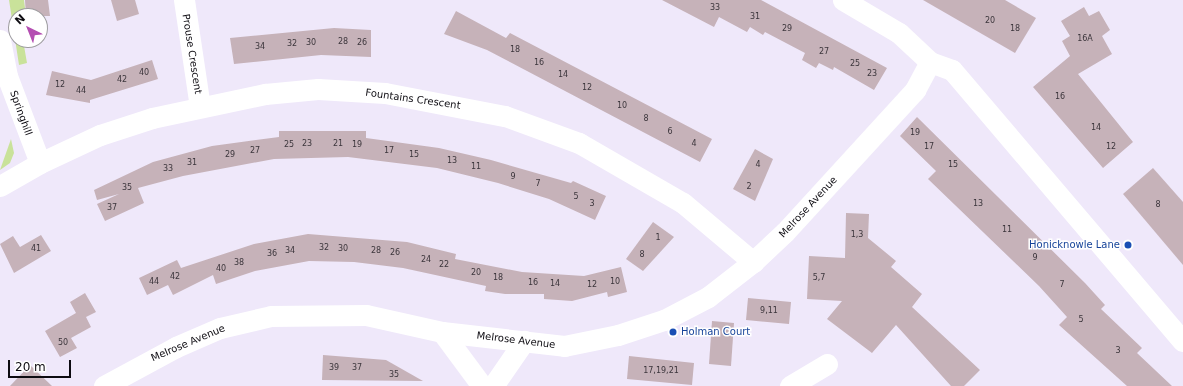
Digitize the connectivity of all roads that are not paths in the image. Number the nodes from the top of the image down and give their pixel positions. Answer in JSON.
{"nodes":[{"id":1,"x":184,"y":0,"type":"edge"},
{"id":2,"x":843,"y":0,"type":"edge"},
{"id":3,"x":0,"y":40,"type":"edge"},
{"id":4,"x":930,"y":62,"type":"junction"},
{"id":5,"x":200,"y":107,"type":"junction"},
{"id":6,"x":40,"y":162,"type":"junction"},
{"id":7,"x":0,"y":186,"type":"edge"},
{"id":8,"x":753,"y":262,"type":"junction"},
{"id":9,"x":442,"y":332,"type":"junction"},
{"id":10,"x":524,"y":341,"type":"junction"},
{"id":11,"x":1183,"y":341,"type":"edge"},
{"id":12,"x":827,"y":364,"type":"dead end"},
{"id":13,"x":104,"y":386,"type":"edge"},
{"id":14,"x":482,"y":386,"type":"edge"},
{"id":15,"x":493,"y":386,"type":"edge"},
{"id":16,"x":790,"y":386,"type":"edge"}],
"edges":[{"from":1,"to":5,"type":"street","name":"Prouse Crescent"},
{"from":2,"to":4,"type":"street"},
{"from":3,"to":6,"type":"street","name":"Springhill"},
{"from":4,"to":8,"type":"street","name":"Melrose Avenue"},
{"from":4,"to":11,"type":"street"},
{"from":5,"to":6,"type":"street","name":"Fountains Crescent"},
{"from":5,"to":8,"type":"street","name":"Fountains Crescent"},
{"from":6,"to":7,"type":"street","name":"Fountains Crescent"},
{"from":8,"to":10,"type":"street","name":"Melrose Avenue"},
{"from":9,"to":10,"type":"street","name":"Melrose Avenue"},
{"from":9,"to":13,"type":"street","name":"Melrose Avenue"},
{"from":9,"to":14,"type":"street"},
{"from":10,"to":15,"type":"street"},
{"from":12,"to":16,"type":"street"}]}
